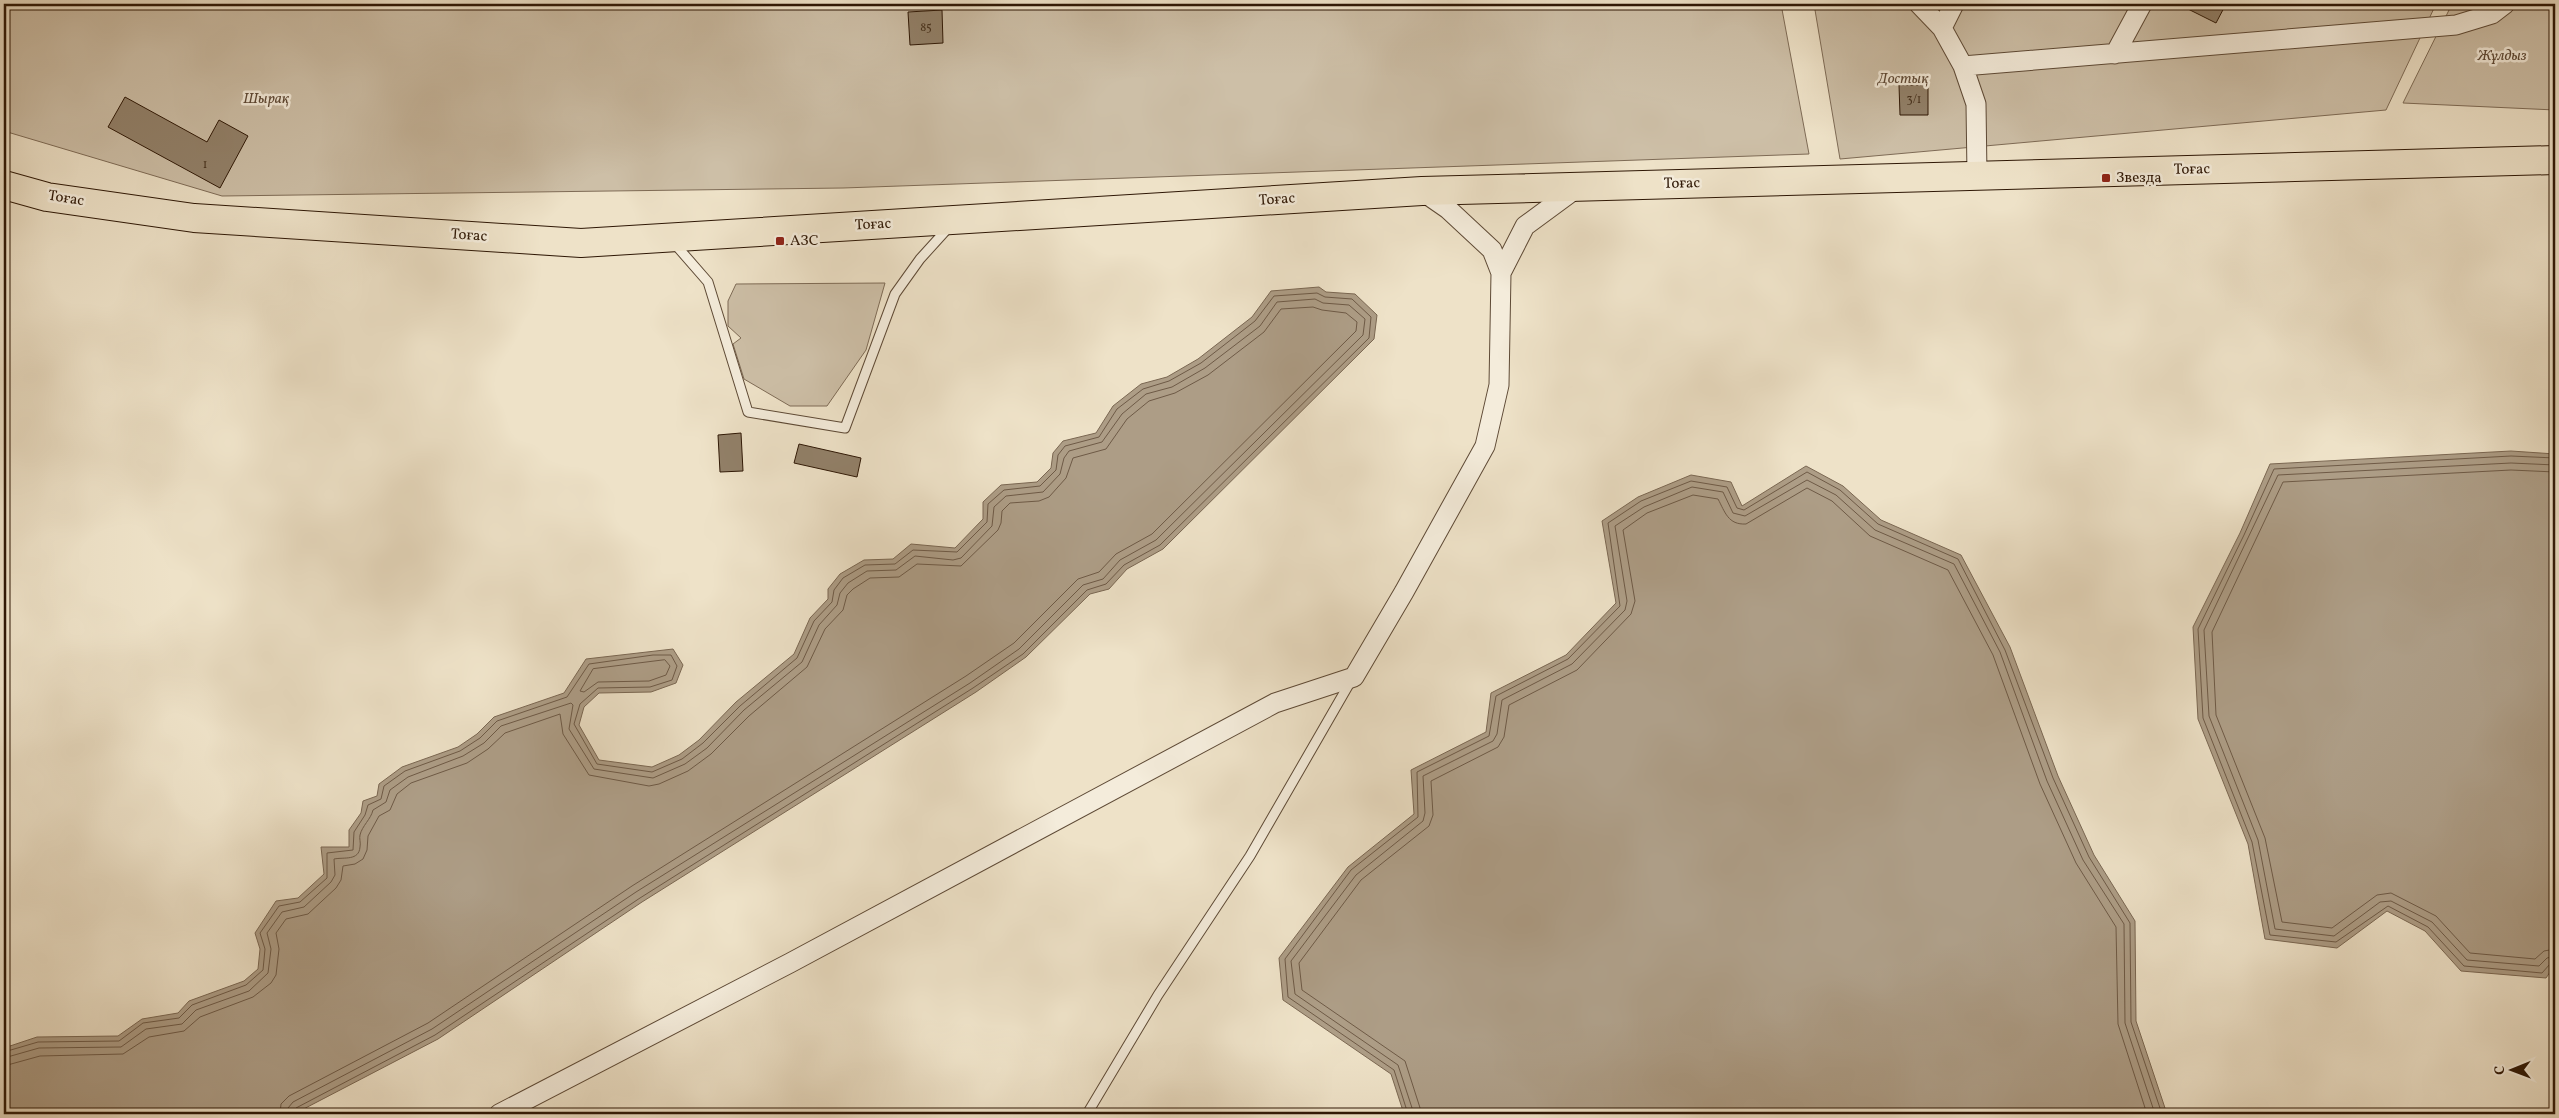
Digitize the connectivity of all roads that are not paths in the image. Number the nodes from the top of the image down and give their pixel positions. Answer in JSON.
{"nodes":[{"id":1,"x":1919,"y":4,"type":"edge"},
{"id":2,"x":1954,"y":4,"type":"edge"},
{"id":3,"x":2142,"y":4,"type":"edge"},
{"id":4,"x":2504,"y":4,"type":"edge"},
{"id":5,"x":1942,"y":28,"type":"junction"},
{"id":6,"x":2115,"y":54,"type":"junction"},
{"id":7,"x":1963,"y":66,"type":"junction"},
{"id":8,"x":2555,"y":160,"type":"edge"},
{"id":9,"x":1977,"y":175,"type":"junction"},
{"id":10,"x":4,"y":185,"type":"edge"},
{"id":11,"x":1578,"y":187,"type":"junction"},
{"id":12,"x":1422,"y":191,"type":"junction"},
{"id":13,"x":956,"y":220,"type":"junction"},
{"id":14,"x":669,"y":237,"type":"junction"},
{"id":15,"x":1501,"y":273,"type":"junction"},
{"id":16,"x":1354,"y":677,"type":"junction"},
{"id":17,"x":499,"y":1114,"type":"edge"},
{"id":18,"x":1087,"y":1114,"type":"edge"}],
"edges":[{"from":1,"to":5,"type":"street"},
{"from":2,"to":5,"type":"street"},
{"from":3,"to":6,"type":"street"},
{"from":4,"to":6,"type":"street"},
{"from":5,"to":7,"type":"street"},
{"from":6,"to":7,"type":"street"},
{"from":7,"to":9,"type":"street"},
{"from":8,"to":9,"type":"highway","name":"Тоғас"},
{"from":9,"to":11,"type":"highway","name":"Тоғас"},
{"from":10,"to":14,"type":"highway","name":"Тоғас"},
{"from":11,"to":12,"type":"highway","name":"Тоғас"},
{"from":11,"to":15,"type":"street"},
{"from":12,"to":13,"type":"highway","name":"Тоғас"},
{"from":12,"to":15,"type":"street"},
{"from":13,"to":14,"type":"highway","name":"Тоғас"},
{"from":13,"to":14,"type":"lane"},
{"from":15,"to":16,"type":"street"},
{"from":16,"to":17,"type":"street"},
{"from":16,"to":18,"type":"lane"}]}
